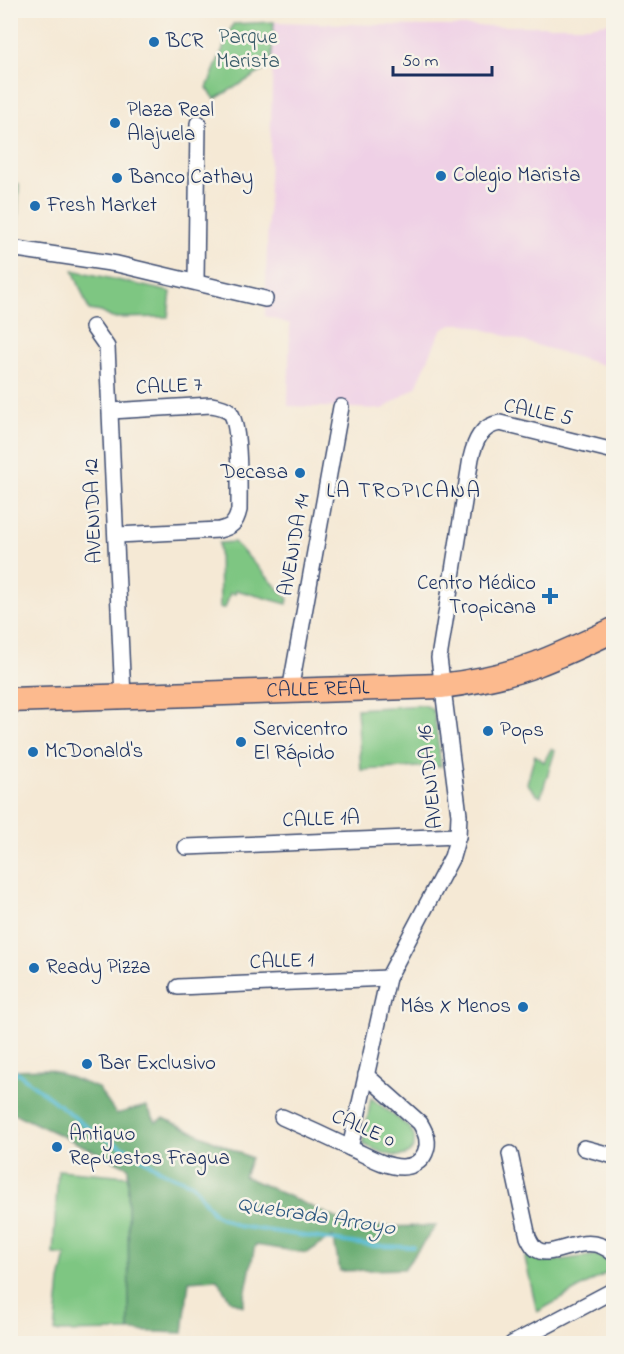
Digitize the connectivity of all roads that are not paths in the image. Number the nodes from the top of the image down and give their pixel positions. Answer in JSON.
{"nodes":[{"id":1,"x":198,"y":123,"type":"dead end"},
{"id":2,"x":10,"y":248,"type":"edge"},
{"id":3,"x":196,"y":281,"type":"junction"},
{"id":4,"x":265,"y":299,"type":"dead end"},
{"id":5,"x":93,"y":327,"type":"dead end"},
{"id":6,"x":341,"y":407,"type":"dead end"},
{"id":7,"x":111,"y":411,"type":"junction"},
{"id":8,"x":489,"y":425,"type":"joint"},
{"id":9,"x":614,"y":451,"type":"edge"},
{"id":10,"x":117,"y":536,"type":"junction"},
{"id":11,"x":614,"y":630,"type":"edge"},
{"id":12,"x":441,"y":686,"type":"junction"},
{"id":13,"x":290,"y":691,"type":"junction"},
{"id":14,"x":123,"y":697,"type":"junction"},
{"id":15,"x":10,"y":700,"type":"edge"},
{"id":16,"x":458,"y":836,"type":"junction"},
{"id":17,"x":186,"y":847,"type":"dead end"},
{"id":18,"x":388,"y":978,"type":"junction"},
{"id":19,"x":178,"y":987,"type":"dead end"},
{"id":20,"x":366,"y":1075,"type":"junction"},
{"id":21,"x":282,"y":1117,"type":"dead end"},
{"id":22,"x":350,"y":1148,"type":"junction"},
{"id":23,"x":584,"y":1148,"type":"dead end"},
{"id":24,"x":510,"y":1154,"type":"dead end"},
{"id":25,"x":614,"y":1156,"type":"edge"},
{"id":26,"x":614,"y":1254,"type":"edge"},
{"id":27,"x":614,"y":1290,"type":"edge"},
{"id":28,"x":512,"y":1344,"type":"edge"}],
"edges":[{"from":1,"to":3,"type":"street"},
{"from":2,"to":3,"type":"street"},
{"from":3,"to":4,"type":"street"},
{"from":5,"to":7,"type":"street","name":"AVENIDA 12"},
{"from":6,"to":13,"type":"street","name":"AVENIDA 14"},
{"from":7,"to":10,"type":"street","name":"AVENIDA 12"},
{"from":7,"to":10,"type":"street","name":"CALLE 7"},
{"from":8,"to":9,"type":"street","name":"CALLE 5"},
{"from":8,"to":12,"type":"street","name":"AVENIDA 16"},
{"from":10,"to":14,"type":"street","name":"AVENIDA 12"},
{"from":11,"to":12,"type":"main road","name":"CALLE REAL"},
{"from":12,"to":13,"type":"main road","name":"CALLE REAL"},
{"from":12,"to":16,"type":"street","name":"AVENIDA 16"},
{"from":13,"to":14,"type":"main road","name":"CALLE REAL"},
{"from":14,"to":15,"type":"main road","name":"CALLE REAL"},
{"from":16,"to":17,"type":"street","name":"CALLE 1A"},
{"from":16,"to":18,"type":"street","name":"AVENIDA 16"},
{"from":18,"to":19,"type":"street","name":"CALLE 1"},
{"from":18,"to":20,"type":"street","name":"AVENIDA 16"},
{"from":20,"to":22,"type":"street","name":"AVENIDA 16"},
{"from":20,"to":22,"type":"street","name":"CALLE 0"},
{"from":21,"to":22,"type":"street","name":"CALLE 0"},
{"from":23,"to":25,"type":"street"},
{"from":24,"to":26,"type":"street"},
{"from":27,"to":28,"type":"street"}]}
